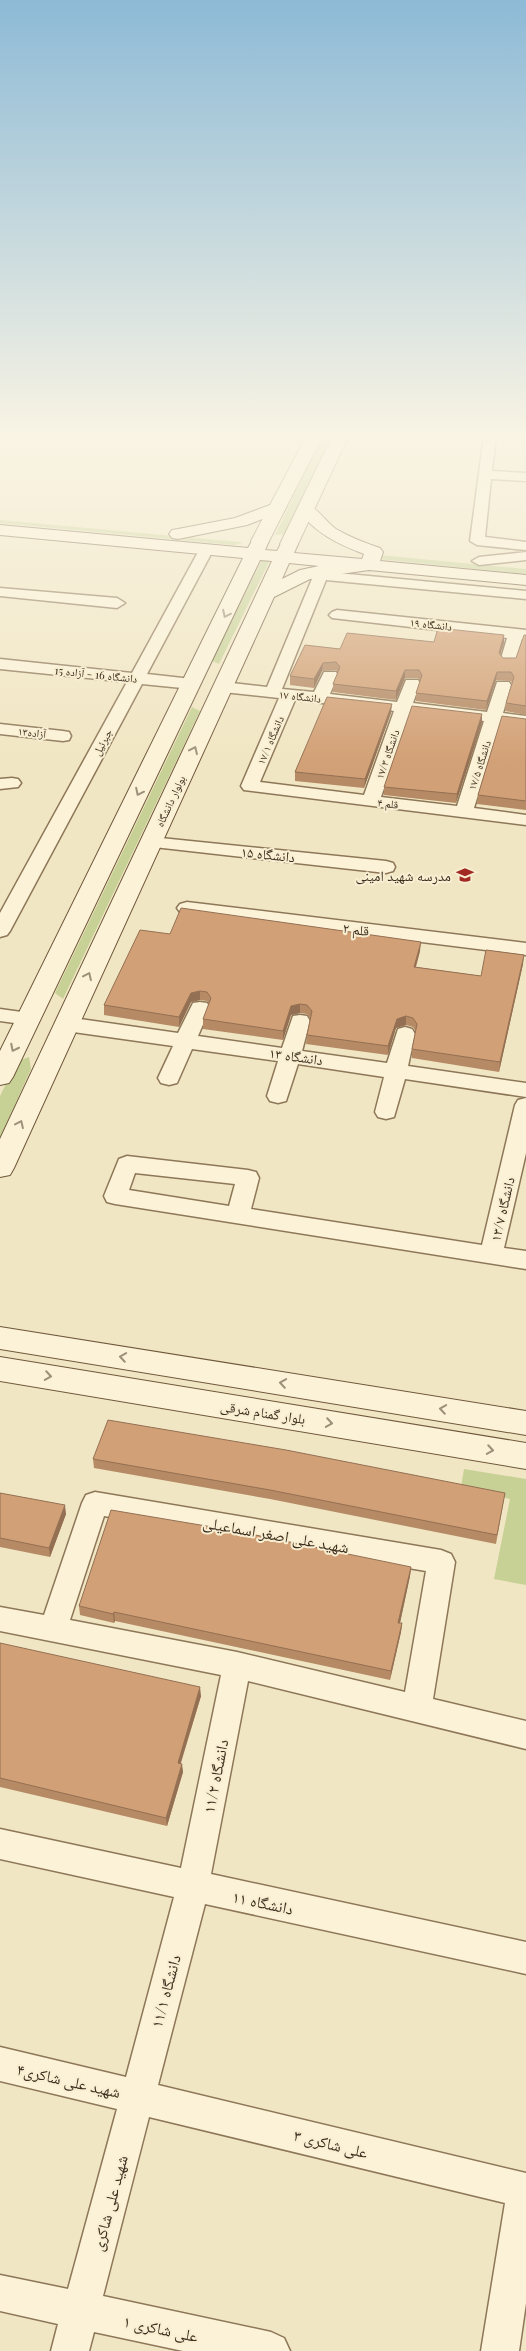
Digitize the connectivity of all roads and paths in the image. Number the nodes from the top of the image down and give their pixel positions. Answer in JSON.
{"nodes":[{"id":1,"x":138,"y":545,"type":"edge"},
{"id":2,"x":238,"y":545,"type":"edge"},
{"id":3,"x":259,"y":545,"type":"edge"},
{"id":4,"x":289,"y":545,"type":"edge"},
{"id":5,"x":348,"y":545,"type":"edge"},
{"id":6,"x":513,"y":545,"type":"edge"},
{"id":7,"x":526,"y":546,"type":"edge"},
{"id":8,"x":257,"y":548,"type":"junction"},
{"id":9,"x":197,"y":551,"type":"junction"},
{"id":10,"x":286,"y":551,"type":"junction"},
{"id":11,"x":526,"y":556,"type":"edge"},
{"id":12,"x":372,"y":559,"type":"junction"},
{"id":13,"x":479,"y":561,"type":"junction"},
{"id":14,"x":526,"y":566,"type":"edge"},
{"id":15,"x":314,"y":575,"type":"junction"},
{"id":16,"x":526,"y":580,"type":"edge"},
{"id":17,"x":239,"y":587,"type":"junction"},
{"id":18,"x":0,"y":592,"type":"edge"},
{"id":19,"x":266,"y":593,"type":"junction"},
{"id":20,"x":526,"y":595,"type":"edge"},
{"id":21,"x":117,"y":603,"type":"dead end"},
{"id":22,"x":337,"y":615,"type":"dead end"},
{"id":23,"x":521,"y":634,"type":"edge"},
{"id":24,"x":508,"y":662,"type":"edge"},
{"id":25,"x":0,"y":664,"type":"edge"},
{"id":26,"x":330,"y":675,"type":"edge"},
{"id":27,"x":136,"y":678,"type":"junction"},
{"id":28,"x":412,"y":683,"type":"dead end"},
{"id":29,"x":192,"y":684,"type":"junction"},
{"id":30,"x":504,"y":685,"type":"dead end"},
{"id":31,"x":222,"y":687,"type":"junction"},
{"id":32,"x":272,"y":692,"type":"junction"},
{"id":33,"x":289,"y":694,"type":"junction"},
{"id":34,"x":320,"y":698,"type":"junction"},
{"id":35,"x":403,"y":707,"type":"junction"},
{"id":36,"x":495,"y":717,"type":"junction"},
{"id":37,"x":526,"y":721,"type":"edge"},
{"id":38,"x":0,"y":729,"type":"edge"},
{"id":39,"x":63,"y":736,"type":"dead end"},
{"id":40,"x":250,"y":786,"type":"joint"},
{"id":41,"x":371,"y":801,"type":"junction"},
{"id":42,"x":464,"y":812,"type":"junction"},
{"id":43,"x":526,"y":820,"type":"edge"},
{"id":44,"x":151,"y":842,"type":"junction"},
{"id":45,"x":386,"y":867,"type":"dead end"},
{"id":46,"x":187,"y":908,"type":"edge"},
{"id":47,"x":0,"y":931,"type":"edge"},
{"id":48,"x":526,"y":949,"type":"edge"},
{"id":49,"x":200,"y":1008,"type":"dead end"},
{"id":50,"x":0,"y":1015,"type":"edge"},
{"id":51,"x":29,"y":1019,"type":"junction"},
{"id":52,"x":300,"y":1021,"type":"dead end"},
{"id":53,"x":66,"y":1024,"type":"junction"},
{"id":54,"x":405,"y":1034,"type":"dead end"},
{"id":55,"x":186,"y":1041,"type":"junction"},
{"id":56,"x":290,"y":1055,"type":"junction"},
{"id":57,"x":396,"y":1070,"type":"junction"},
{"id":58,"x":0,"y":1077,"type":"edge"},
{"id":59,"x":169,"y":1078,"type":"dead end"},
{"id":60,"x":526,"y":1090,"type":"edge"},
{"id":61,"x":278,"y":1096,"type":"dead end"},
{"id":62,"x":526,"y":1105,"type":"edge"},
{"id":63,"x":386,"y":1112,"type":"dead end"},
{"id":64,"x":0,"y":1168,"type":"edge"},
{"id":65,"x":238,"y":1215,"type":"junction"},
{"id":66,"x":491,"y":1255,"type":"junction"},
{"id":67,"x":526,"y":1260,"type":"edge"},
{"id":68,"x":7,"y":1336,"type":"edge"},
{"id":69,"x":0,"y":1368,"type":"edge"},
{"id":70,"x":526,"y":1423,"type":"edge"},
{"id":71,"x":526,"y":1456,"type":"edge"},
{"id":72,"x":0,"y":1619,"type":"edge"},
{"id":73,"x":53,"y":1629,"type":"junction"},
{"id":74,"x":237,"y":1665,"type":"junction"},
{"id":75,"x":416,"y":1708,"type":"junction"},
{"id":76,"x":526,"y":1735,"type":"edge"},
{"id":77,"x":0,"y":1844,"type":"edge"},
{"id":78,"x":193,"y":1887,"type":"junction"},
{"id":79,"x":526,"y":1958,"type":"edge"},
{"id":80,"x":0,"y":2064,"type":"edge"},
{"id":81,"x":137,"y":2096,"type":"junction"},
{"id":82,"x":525,"y":2190,"type":"edge"},
{"id":83,"x":0,"y":2293,"type":"edge"},
{"id":84,"x":80,"y":2311,"type":"junction"},
{"id":85,"x":70,"y":2351,"type":"edge"},
{"id":86,"x":271,"y":2351,"type":"edge"},
{"id":87,"x":500,"y":2351,"type":"edge"}],
"edges":[{"from":1,"to":9,"type":"main road"},
{"from":2,"to":8,"type":"main road"},
{"from":3,"to":8,"type":"main road"},
{"from":4,"to":10,"type":"main road","name":"بولوار دانشگاه"},
{"from":5,"to":12,"type":"main road"},
{"from":6,"to":7,"type":"street"},
{"from":8,"to":9,"type":"main road"},
{"from":8,"to":10,"type":"main road"},
{"from":8,"to":17,"type":"main road"},
{"from":9,"to":17,"type":"main road"},
{"from":9,"to":27,"type":"street","name":"جبرئیل"},
{"from":10,"to":12,"type":"main road"},
{"from":10,"to":19,"type":"main road","name":"بولوار دانشگاه"},
{"from":11,"to":13,"type":"street"},
{"from":12,"to":13,"type":"main road"},
{"from":12,"to":15,"type":"main road"},
{"from":12,"to":16,"type":"main road"},
{"from":13,"to":14,"type":"main road"},
{"from":15,"to":19,"type":"main road"},
{"from":15,"to":20,"type":"street"},
{"from":15,"to":32,"type":"street"},
{"from":17,"to":29,"type":"main road","one_way":true},
{"from":18,"to":21,"type":"street"},
{"from":19,"to":31,"type":"main road","name":"بولوار دانشگاه"},
{"from":22,"to":23,"type":"street","name":"دانشگاه ۱۹"},
{"from":23,"to":24,"type":"street"},
{"from":25,"to":27,"type":"street","name":"دانشگاه 16 - آزاده 15"},
{"from":26,"to":34,"type":"street"},
{"from":27,"to":29,"type":"street","name":"دانشگاه 16 - آزاده 15"},
{"from":27,"to":47,"type":"street","name":"جبرئیل"},
{"from":28,"to":35,"type":"street","name":"دانشگاه ۱۷/۳"},
{"from":29,"to":51,"type":"main road","one_way":true},
{"from":30,"to":36,"type":"street","name":"دانشگاه ۱۷/۵"},
{"from":31,"to":32,"type":"street","name":"دانشگاه ۱۷"},
{"from":44,"to":31,"type":"main road","name":"بولوار دانشگاه","one_way":true},
{"from":32,"to":33,"type":"street","name":"دانشگاه ۱۷"},
{"from":33,"to":34,"type":"street","name":"دانشگاه ۱۷"},
{"from":33,"to":40,"type":"street","name":"دانشگاه ۱۷/۱"},
{"from":34,"to":35,"type":"street","name":"دانشگاه ۱۷"},
{"from":35,"to":36,"type":"street","name":"دانشگاه ۱۷"},
{"from":35,"to":41,"type":"street","name":"دانشگاه ۱۷/۳"},
{"from":36,"to":37,"type":"street","name":"دانشگاه ۱۷"},
{"from":36,"to":42,"type":"street","name":"دانشگاه ۱۷/۵"},
{"from":38,"to":39,"type":"street","name":"آزاده۱۳"},
{"from":40,"to":41,"type":"street","name":"قلم ۴"},
{"from":41,"to":42,"type":"street","name":"قلم ۴"},
{"from":42,"to":43,"type":"street","name":"قلم ۴"},
{"from":44,"to":45,"type":"street","name":"دانشگاه ۱۵"},
{"from":53,"to":44,"type":"main road","name":"بولوار دانشگاه","one_way":true},
{"from":46,"to":48,"type":"street","name":"قلم ۲"},
{"from":49,"to":55,"type":"street"},
{"from":50,"to":51,"type":"street"},
{"from":51,"to":58,"type":"main road","one_way":true},
{"from":52,"to":56,"type":"street"},
{"from":53,"to":55,"type":"street","name":"دانشگاه ۱۳"},
{"from":64,"to":53,"type":"main road","name":"بولوار دانشگاه","one_way":true},
{"from":54,"to":57,"type":"street"},
{"from":55,"to":56,"type":"street","name":"دانشگاه ۱۳"},
{"from":55,"to":59,"type":"street"},
{"from":56,"to":57,"type":"street","name":"دانشگاه ۱۳"},
{"from":56,"to":61,"type":"street"},
{"from":57,"to":60,"type":"street","name":"دانشگاه ۱۳"},
{"from":57,"to":63,"type":"street"},
{"from":62,"to":66,"type":"street","name":"دانشگاه ۱۳/۷"},
{"from":65,"to":65,"type":"street"},
{"from":65,"to":66,"type":"street"},
{"from":66,"to":67,"type":"street"},
{"from":70,"to":68,"type":"main road","one_way":true},
{"from":69,"to":71,"type":"main road","name":"بلوار گمنام شرقی","one_way":true},
{"from":72,"to":73,"type":"street"},
{"from":73,"to":74,"type":"street"},
{"from":73,"to":75,"type":"street","name":"شهید علی اصغر اسماعیلی"},
{"from":74,"to":75,"type":"street"},
{"from":74,"to":78,"type":"street","name":"دانشگاه ۱۱/۲"},
{"from":75,"to":76,"type":"street"},
{"from":77,"to":78,"type":"street","name":"دانشگاه ۱۱"},
{"from":78,"to":79,"type":"street","name":"دانشگاه ۱۱"},
{"from":78,"to":81,"type":"street","name":"دانشگاه ۱۱/۱"},
{"from":80,"to":81,"type":"street","name":"شهید علی شاکری۴"},
{"from":81,"to":82,"type":"street","name":"علی شاکری ۳"},
{"from":81,"to":84,"type":"street","name":"شهید علی شاکری"},
{"from":82,"to":87,"type":"street"},
{"from":83,"to":84,"type":"street","name":"علی شاکری ۱"},
{"from":84,"to":85,"type":"street","name":"شهید علی شاکری"},
{"from":84,"to":86,"type":"street","name":"علی شاکری ۱"}]}
